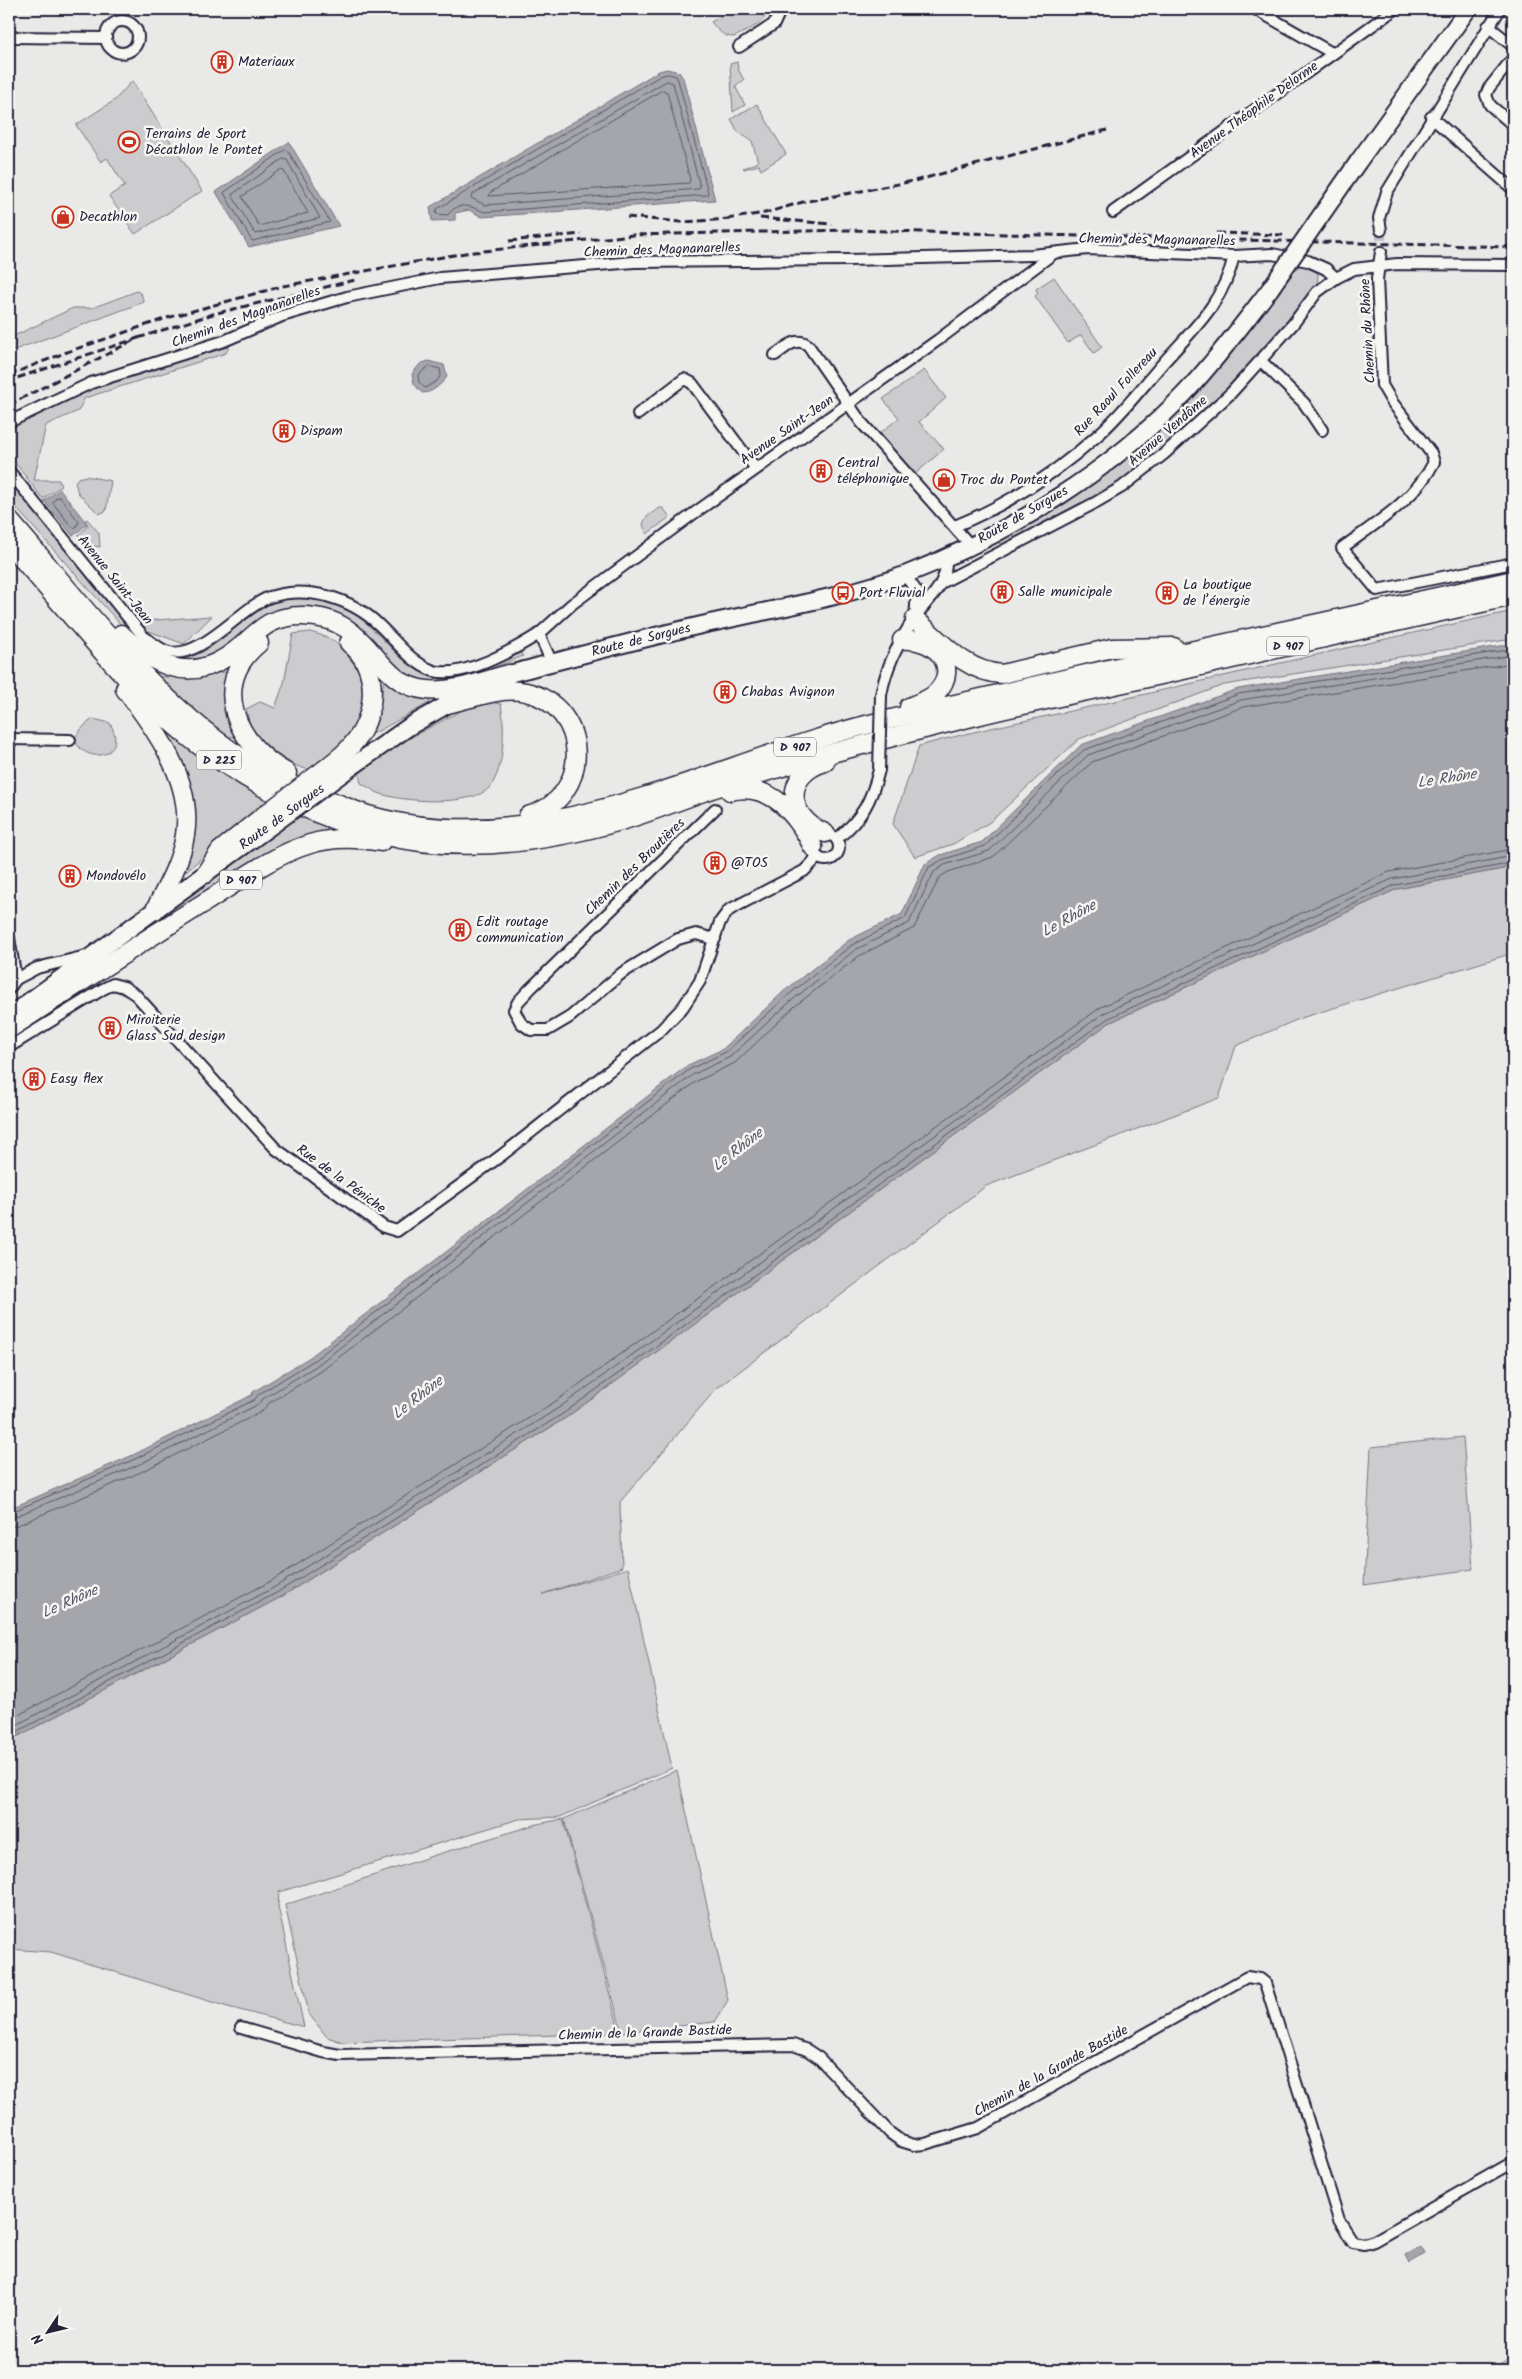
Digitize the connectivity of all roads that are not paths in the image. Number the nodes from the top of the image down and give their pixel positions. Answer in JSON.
{"nodes":[{"id":1,"x":784,"y":9,"type":"edge"},
{"id":2,"x":1255,"y":9,"type":"edge"},
{"id":3,"x":1395,"y":9,"type":"edge"},
{"id":4,"x":1468,"y":9,"type":"edge"},
{"id":5,"x":1500,"y":9,"type":"edge"},
{"id":6,"x":1488,"y":26,"type":"junction"},
{"id":7,"x":9,"y":37,"type":"edge"},
{"id":8,"x":106,"y":38,"type":"dead end"},
{"id":9,"x":1513,"y":46,"type":"edge"},
{"id":10,"x":739,"y":47,"type":"dead end"},
{"id":11,"x":1332,"y":53,"type":"junction"},
{"id":12,"x":1513,"y":58,"type":"edge"},
{"id":13,"x":1431,"y":117,"type":"junction"},
{"id":14,"x":1513,"y":125,"type":"edge"},
{"id":15,"x":1513,"y":189,"type":"edge"},
{"id":16,"x":1113,"y":212,"type":"dead end"},
{"id":17,"x":1381,"y":230,"type":"tunnel mouth"},
{"id":18,"x":1381,"y":252,"type":"tunnel mouth"},
{"id":19,"x":1054,"y":253,"type":"junction"},
{"id":20,"x":1234,"y":256,"type":"junction"},
{"id":21,"x":1513,"y":265,"type":"edge"},
{"id":22,"x":1379,"y":266,"type":"junction"},
{"id":23,"x":1336,"y":278,"type":"junction"},
{"id":24,"x":775,"y":355,"type":"dead end"},
{"id":25,"x":1261,"y":362,"type":"junction"},
{"id":26,"x":849,"y":404,"type":"junction"},
{"id":27,"x":638,"y":414,"type":"dead end"},
{"id":28,"x":9,"y":422,"type":"edge"},
{"id":29,"x":1322,"y":430,"type":"dead end"},
{"id":30,"x":756,"y":469,"type":"junction"},
{"id":31,"x":9,"y":471,"type":"edge"},
{"id":32,"x":9,"y":520,"type":"edge"},
{"id":33,"x":955,"y":526,"type":"junction"},
{"id":34,"x":9,"y":544,"type":"edge"},
{"id":35,"x":971,"y":546,"type":"junction"},
{"id":36,"x":942,"y":559,"type":"junction"},
{"id":37,"x":46,"y":563,"type":"junction"},
{"id":38,"x":1513,"y":563,"type":"edge"},
{"id":39,"x":905,"y":575,"type":"junction"},
{"id":40,"x":1513,"y":580,"type":"edge"},
{"id":41,"x":943,"y":582,"type":"junction"},
{"id":42,"x":936,"y":591,"type":"junction"},
{"id":43,"x":917,"y":592,"type":"junction"},
{"id":44,"x":1513,"y":596,"type":"edge"},
{"id":45,"x":60,"y":603,"type":"junction"},
{"id":46,"x":914,"y":618,"type":"junction"},
{"id":47,"x":539,"y":634,"type":"junction"},
{"id":48,"x":902,"y":640,"type":"junction"},
{"id":49,"x":1234,"y":642,"type":"junction"},
{"id":50,"x":552,"y":663,"type":"junction"},
{"id":51,"x":509,"y":674,"type":"junction"},
{"id":52,"x":448,"y":704,"type":"junction"},
{"id":53,"x":978,"y":715,"type":"junction"},
{"id":54,"x":867,"y":725,"type":"junction"},
{"id":55,"x":9,"y":739,"type":"edge"},
{"id":56,"x":70,"y":740,"type":"dead end"},
{"id":57,"x":336,"y":770,"type":"junction"},
{"id":58,"x":715,"y":809,"type":"dead end"},
{"id":59,"x":363,"y":813,"type":"junction"},
{"id":60,"x":625,"y":820,"type":"junction"},
{"id":61,"x":831,"y":836,"type":"junction"},
{"id":62,"x":504,"y":843,"type":"junction"},
{"id":63,"x":816,"y":852,"type":"junction"},
{"id":64,"x":205,"y":874,"type":"joint"},
{"id":65,"x":155,"y":910,"type":"junction"},
{"id":66,"x":9,"y":938,"type":"edge"},
{"id":67,"x":715,"y":939,"type":"junction"},
{"id":68,"x":94,"y":954,"type":"junction"},
{"id":69,"x":16,"y":979,"type":"junction"},
{"id":70,"x":9,"y":989,"type":"edge"},
{"id":71,"x":9,"y":1016,"type":"edge"},
{"id":72,"x":9,"y":1029,"type":"edge"},
{"id":73,"x":9,"y":1048,"type":"edge"},
{"id":74,"x":241,"y":2028,"type":"dead end"},
{"id":75,"x":1513,"y":2162,"type":"edge"}],
"edges":[{"from":1,"to":10,"type":"street"},
{"from":2,"to":11,"type":"street"},
{"from":3,"to":11,"type":"street","name":"Avenue Théophile Delorme"},
{"from":4,"to":35,"type":"main road","name":"Route de Sorgues","bridge":true},
{"from":5,"to":6,"type":"street"},
{"from":6,"to":9,"type":"street"},
{"from":6,"to":13,"type":"street"},
{"from":7,"to":8,"type":"street"},
{"from":11,"to":16,"type":"street","name":"Avenue Théophile Delorme"},
{"from":12,"to":14,"type":"street"},
{"from":13,"to":15,"type":"street"},
{"from":13,"to":17,"type":"street"},
{"from":18,"to":22,"type":"street","name":"Chemin du Rhône"},
{"from":19,"to":20,"type":"street","name":"Chemin des Magnanarelles"},
{"from":19,"to":26,"type":"street","name":"Avenue Saint-Jean"},
{"from":19,"to":28,"type":"street","name":"Chemin des Magnanarelles"},
{"from":20,"to":23,"type":"street","name":"Chemin des Magnanarelles"},
{"from":20,"to":33,"type":"street","name":"Rue Raoul Follereau"},
{"from":21,"to":22,"type":"street","name":"Avenue Vendôme"},
{"from":22,"to":23,"type":"street","name":"Avenue Vendôme"},
{"from":22,"to":38,"type":"street","name":"Chemin du Rhône"},
{"from":23,"to":25,"type":"street","name":"Avenue Vendôme"},
{"from":24,"to":26,"type":"street"},
{"from":25,"to":29,"type":"street"},
{"from":25,"to":41,"type":"street","name":"Avenue Vendôme"},
{"from":26,"to":30,"type":"street","name":"Avenue Saint-Jean"},
{"from":26,"to":33,"type":"street"},
{"from":27,"to":30,"type":"street"},
{"from":30,"to":47,"type":"street","name":"Avenue Saint-Jean"},
{"from":31,"to":47,"type":"street","name":"Avenue Saint-Jean"},
{"from":32,"to":37,"type":"highway","number":"D 225"},
{"from":33,"to":35,"type":"street"},
{"from":34,"to":45,"type":"highway","number":"D 225"},
{"from":35,"to":36,"type":"main road","name":"Route de Sorgues"},
{"from":36,"to":39,"type":"main road","name":"Route de Sorgues"},
{"from":36,"to":41,"type":"street"},
{"from":37,"to":51,"type":"highway","number":"D 225"},
{"from":37,"to":59,"type":"highway","number":"D 225"},
{"from":39,"to":43,"type":"street"},
{"from":39,"to":50,"type":"main road","name":"Route de Sorgues"},
{"from":40,"to":49,"type":"highway","number":"D 907"},
{"from":41,"to":42,"type":"street"},
{"from":42,"to":43,"type":"street"},
{"from":42,"to":46,"type":"street"},
{"from":43,"to":46,"type":"street"},
{"from":44,"to":53,"type":"highway","number":"D 907"},
{"from":45,"to":62,"type":"highway","number":"D 225"},
{"from":45,"to":65,"type":"highway","number":"D 225"},
{"from":46,"to":48,"type":"street"},
{"from":46,"to":49,"type":"highway"},
{"from":47,"to":50,"type":"street"},
{"from":48,"to":54,"type":"highway"},
{"from":48,"to":61,"type":"street","bridge":true},
{"from":49,"to":54,"type":"highway","number":"D 907"},
{"from":50,"to":51,"type":"main road","name":"Route de Sorgues"},
{"from":51,"to":52,"type":"main road","name":"Route de Sorgues","number":"D 907"},
{"from":52,"to":57,"type":"main road","name":"Route de Sorgues","number":"D 907"},
{"from":52,"to":59,"type":"highway"},
{"from":53,"to":60,"type":"highway","number":"D 907"},
{"from":53,"to":61,"type":"highway"},
{"from":54,"to":59,"type":"highway","number":"D 907"},
{"from":55,"to":56,"type":"street"},
{"from":57,"to":59,"type":"highway","number":"D 907"},
{"from":57,"to":64,"type":"highway","number":"D 907","bridge":true},
{"from":58,"to":67,"type":"street","name":"Chemin des Broutières"},
{"from":60,"to":62,"type":"highway","number":"D 907"},
{"from":60,"to":63,"type":"highway"},
{"from":61,"to":63,"type":"street"},
{"from":61,"to":63,"type":"street"},
{"from":62,"to":72,"type":"highway","number":"D 907"},
{"from":63,"to":67,"type":"street"},
{"from":64,"to":65,"type":"main road","number":"D 907"},
{"from":65,"to":68,"type":"main road","number":"D 907"},
{"from":66,"to":69,"type":"street"},
{"from":67,"to":73,"type":"street","name":"Rue de la Péniche"},
{"from":68,"to":69,"type":"street"},
{"from":68,"to":71,"type":"main road","number":"D 907"},
{"from":69,"to":70,"type":"street"},
{"from":74,"to":75,"type":"street","name":"Chemin de la Grande Bastide"}]}
